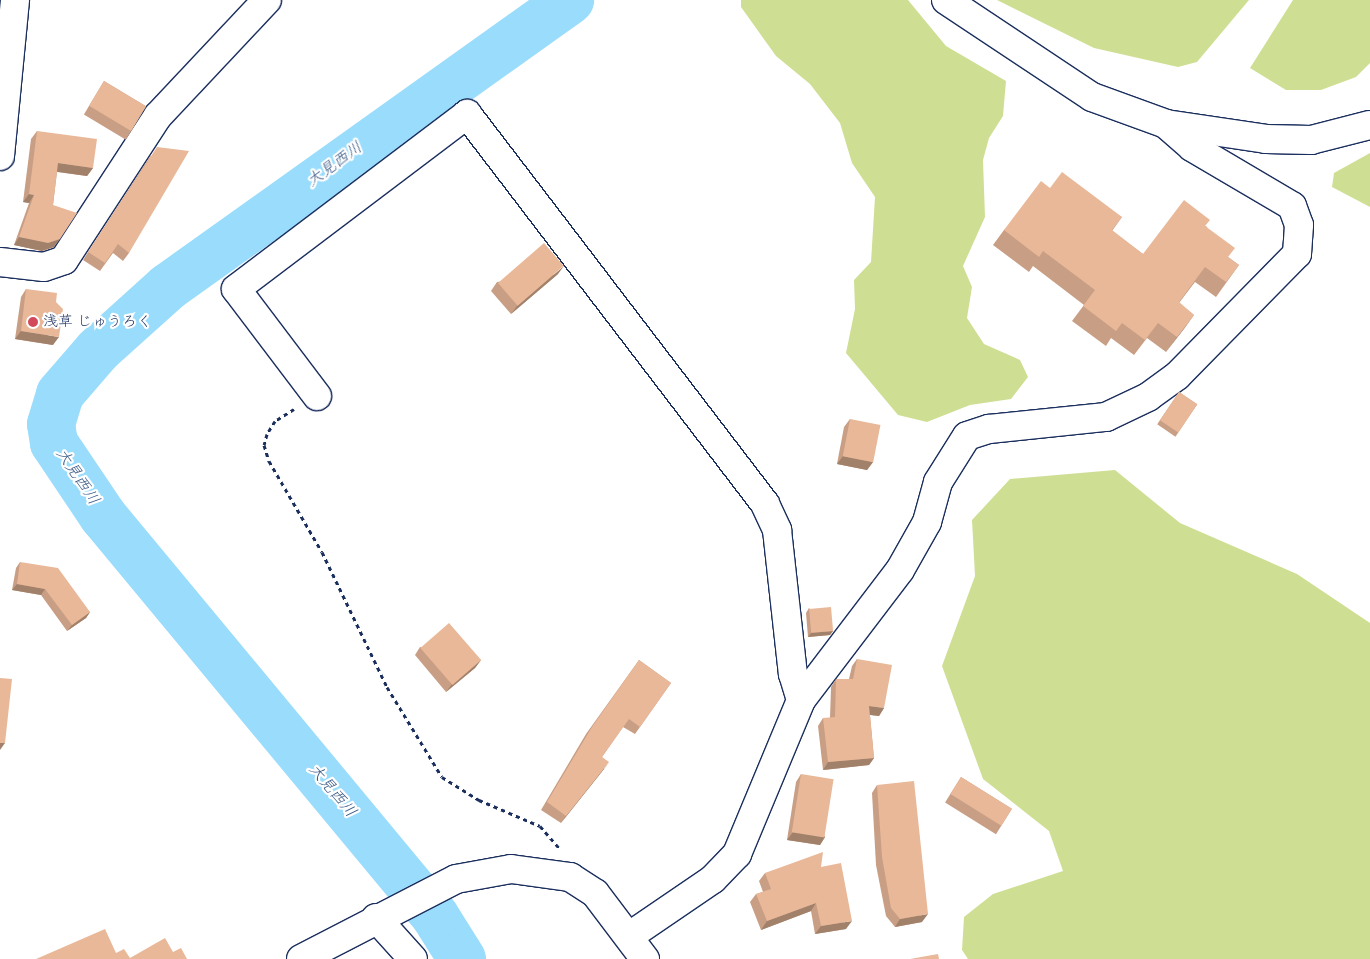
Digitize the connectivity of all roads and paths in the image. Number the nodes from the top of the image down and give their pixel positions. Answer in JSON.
{"nodes":[{"id":1,"x":15,"y":0,"type":"edge"},
{"id":2,"x":267,"y":0,"type":"edge"},
{"id":3,"x":946,"y":0,"type":"edge"},
{"id":4,"x":1166,"y":124,"type":"junction"},
{"id":5,"x":1370,"y":125,"type":"edge"},
{"id":6,"x":0,"y":156,"type":"edge"},
{"id":7,"x":0,"y":262,"type":"edge"},
{"id":8,"x":317,"y":396,"type":"joint"},
{"id":9,"x":801,"y":700,"type":"junction"},
{"id":10,"x":570,"y":877,"type":"junction"},
{"id":11,"x":379,"y":916,"type":"junction"},
{"id":12,"x":631,"y":935,"type":"junction"},
{"id":13,"x":301,"y":959,"type":"edge"},
{"id":14,"x":413,"y":959,"type":"edge"},
{"id":15,"x":646,"y":959,"type":"edge"}],
"edges":[{"from":1,"to":6,"type":"street"},
{"from":2,"to":7,"type":"street"},
{"from":3,"to":4,"type":"street"},
{"from":4,"to":5,"type":"street"},
{"from":4,"to":9,"type":"street"},
{"from":8,"to":9,"type":"street"},
{"from":8,"to":10,"type":"path"},
{"from":9,"to":12,"type":"street"},
{"from":10,"to":11,"type":"street"},
{"from":10,"to":12,"type":"street"},
{"from":11,"to":13,"type":"street"},
{"from":11,"to":14,"type":"street"},
{"from":12,"to":15,"type":"street"}]}
